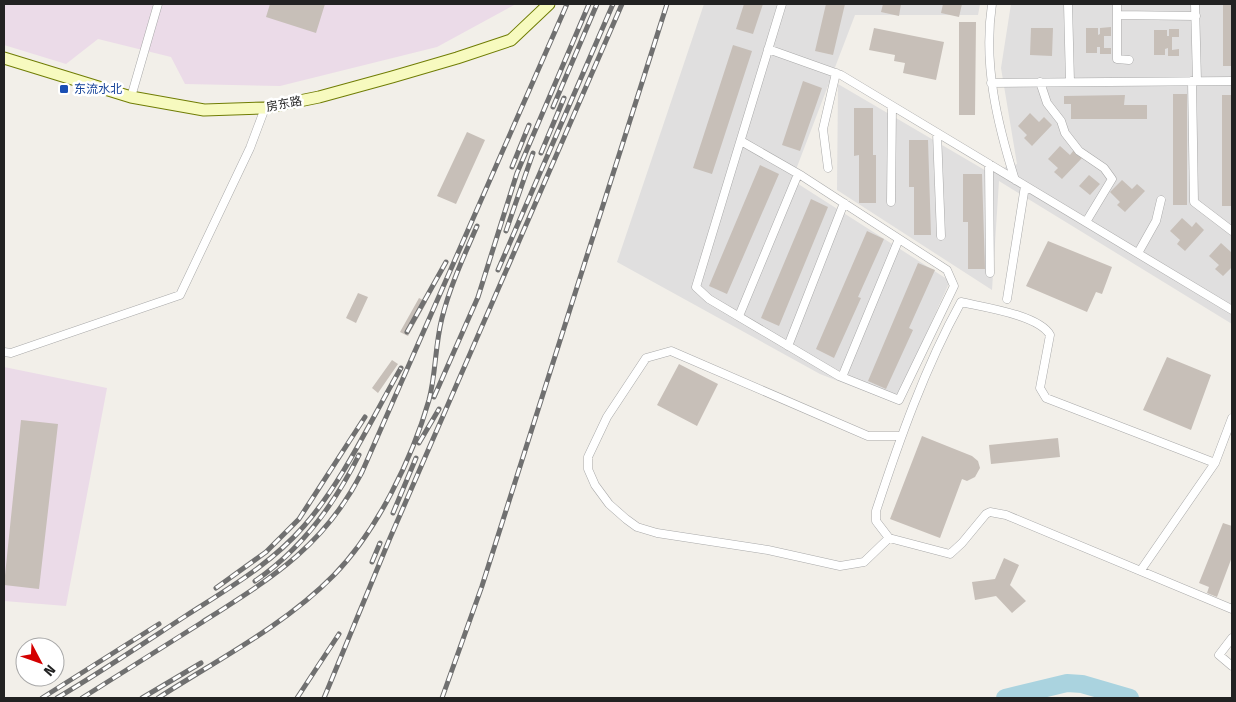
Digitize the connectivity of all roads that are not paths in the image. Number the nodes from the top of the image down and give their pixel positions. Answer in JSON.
{"nodes":[{"id":1,"x":158,"y":4,"type":"edge"},
{"id":2,"x":549,"y":4,"type":"edge"},
{"id":3,"x":782,"y":4,"type":"edge"},
{"id":4,"x":992,"y":4,"type":"edge"},
{"id":5,"x":1068,"y":4,"type":"edge"},
{"id":6,"x":1117,"y":4,"type":"edge"},
{"id":7,"x":1195,"y":4,"type":"edge"},
{"id":8,"x":1117,"y":15,"type":"junction"},
{"id":9,"x":1196,"y":16,"type":"junction"},
{"id":10,"x":768,"y":48,"type":"junction"},
{"id":11,"x":4,"y":58,"type":"edge"},
{"id":12,"x":1130,"y":60,"type":"dead end"},
{"id":13,"x":836,"y":74,"type":"junction"},
{"id":14,"x":1195,"y":81,"type":"junction"},
{"id":15,"x":1232,"y":81,"type":"edge"},
{"id":16,"x":1040,"y":82,"type":"junction"},
{"id":17,"x":1070,"y":82,"type":"junction"},
{"id":18,"x":991,"y":83,"type":"junction"},
{"id":19,"x":131,"y":97,"type":"junction"},
{"id":20,"x":892,"y":106,"type":"junction"},
{"id":21,"x":265,"y":108,"type":"junction"},
{"id":22,"x":937,"y":133,"type":"junction"},
{"id":23,"x":741,"y":141,"type":"junction"},
{"id":24,"x":990,"y":164,"type":"junction"},
{"id":25,"x":828,"y":168,"type":"dead end"},
{"id":26,"x":798,"y":174,"type":"junction"},
{"id":27,"x":1015,"y":180,"type":"junction"},
{"id":28,"x":1025,"y":186,"type":"junction"},
{"id":29,"x":1161,"y":200,"type":"dead end"},
{"id":30,"x":891,"y":202,"type":"dead end"},
{"id":31,"x":844,"y":204,"type":"junction"},
{"id":32,"x":1086,"y":222,"type":"junction"},
{"id":33,"x":1232,"y":231,"type":"edge"},
{"id":34,"x":941,"y":236,"type":"dead end"},
{"id":35,"x":899,"y":239,"type":"junction"},
{"id":36,"x":1138,"y":253,"type":"junction"},
{"id":37,"x":990,"y":274,"type":"dead end"},
{"id":38,"x":1007,"y":299,"type":"dead end"},
{"id":39,"x":1232,"y":310,"type":"edge"},
{"id":40,"x":739,"y":316,"type":"junction"},
{"id":41,"x":788,"y":346,"type":"junction"},
{"id":42,"x":4,"y":352,"type":"edge"},
{"id":43,"x":842,"y":377,"type":"junction"},
{"id":44,"x":1232,"y":418,"type":"edge"},
{"id":45,"x":901,"y":436,"type":"junction"},
{"id":46,"x":1215,"y":463,"type":"junction"},
{"id":47,"x":888,"y":538,"type":"junction"},
{"id":48,"x":1141,"y":570,"type":"junction"},
{"id":49,"x":1232,"y":609,"type":"edge"},
{"id":50,"x":1232,"y":638,"type":"edge"},
{"id":51,"x":1232,"y":666,"type":"edge"}],
"edges":[{"from":1,"to":19,"type":"street"},
{"from":2,"to":21,"type":"main road","name":"房东路"},
{"from":3,"to":10,"type":"street"},
{"from":4,"to":18,"type":"street"},
{"from":5,"to":17,"type":"street"},
{"from":6,"to":8,"type":"street"},
{"from":7,"to":9,"type":"street"},
{"from":8,"to":9,"type":"street"},
{"from":8,"to":12,"type":"street"},
{"from":9,"to":14,"type":"street"},
{"from":10,"to":13,"type":"street"},
{"from":10,"to":23,"type":"street"},
{"from":11,"to":19,"type":"main road","name":"房东路"},
{"from":13,"to":20,"type":"street"},
{"from":13,"to":25,"type":"street"},
{"from":14,"to":15,"type":"street"},
{"from":14,"to":17,"type":"street"},
{"from":14,"to":33,"type":"street"},
{"from":16,"to":17,"type":"street"},
{"from":16,"to":18,"type":"street"},
{"from":16,"to":32,"type":"street"},
{"from":18,"to":27,"type":"street"},
{"from":19,"to":21,"type":"main road","name":"房东路"},
{"from":20,"to":22,"type":"street"},
{"from":20,"to":30,"type":"street"},
{"from":21,"to":42,"type":"street"},
{"from":22,"to":24,"type":"street"},
{"from":22,"to":34,"type":"street"},
{"from":23,"to":26,"type":"street"},
{"from":23,"to":40,"type":"street"},
{"from":24,"to":27,"type":"street"},
{"from":24,"to":37,"type":"street"},
{"from":26,"to":31,"type":"street"},
{"from":26,"to":40,"type":"street"},
{"from":27,"to":28,"type":"street"},
{"from":28,"to":32,"type":"street"},
{"from":28,"to":38,"type":"street"},
{"from":29,"to":36,"type":"street"},
{"from":31,"to":35,"type":"street"},
{"from":31,"to":41,"type":"street"},
{"from":32,"to":36,"type":"street"},
{"from":35,"to":43,"type":"street"},
{"from":35,"to":43,"type":"street"},
{"from":36,"to":39,"type":"street"},
{"from":40,"to":41,"type":"street"},
{"from":41,"to":43,"type":"street"},
{"from":44,"to":46,"type":"street"},
{"from":45,"to":46,"type":"street"},
{"from":45,"to":47,"type":"street"},
{"from":45,"to":47,"type":"street"},
{"from":46,"to":48,"type":"street"},
{"from":47,"to":48,"type":"street"},
{"from":48,"to":49,"type":"street"},
{"from":50,"to":51,"type":"street"}]}
